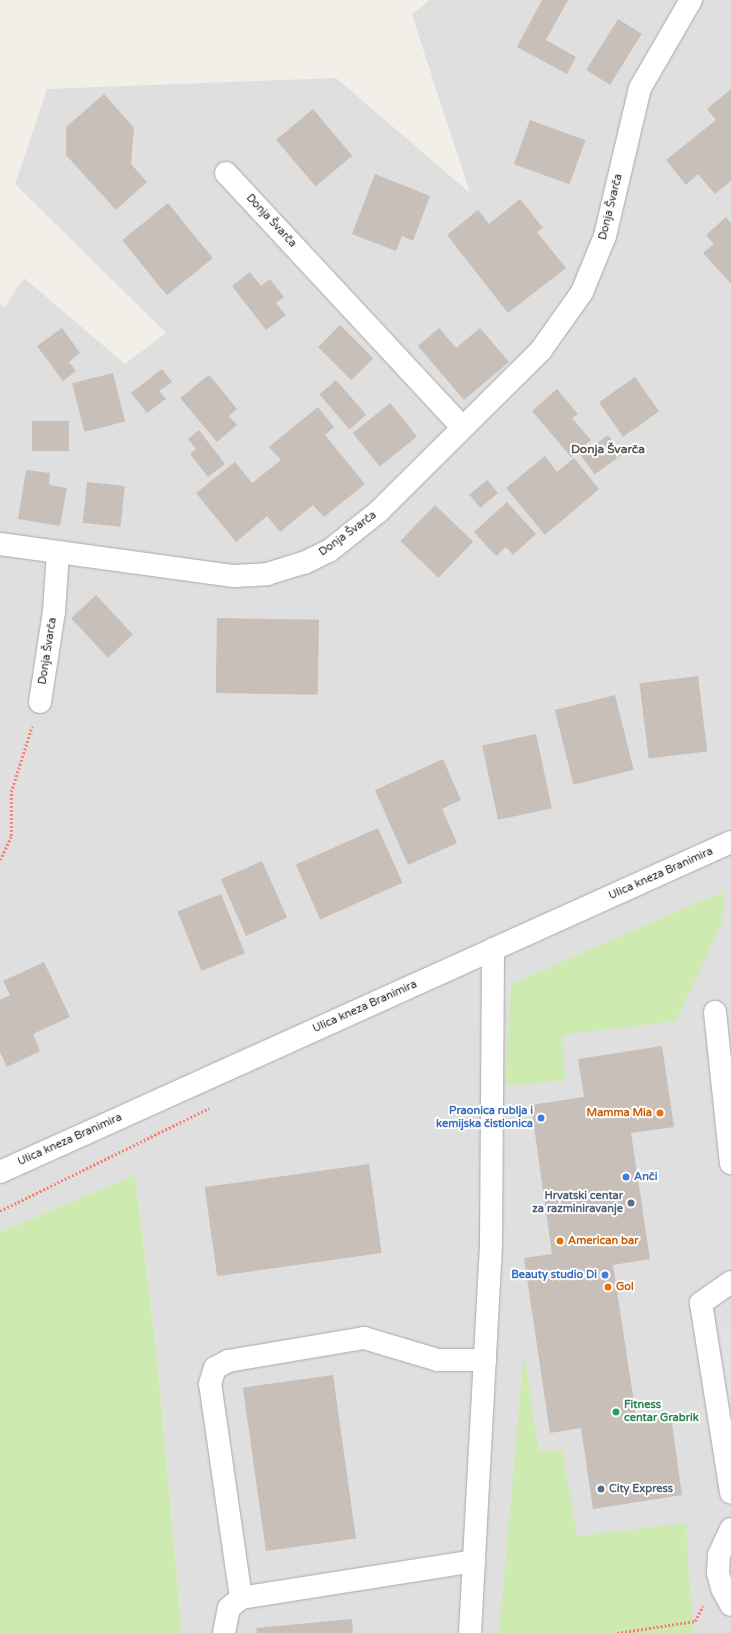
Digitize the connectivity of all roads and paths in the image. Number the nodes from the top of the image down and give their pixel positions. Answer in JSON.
{"nodes":[{"id":1,"x":691,"y":0,"type":"edge"},
{"id":2,"x":226,"y":173,"type":"dead end"},
{"id":3,"x":462,"y":427,"type":"junction"},
{"id":4,"x":0,"y":544,"type":"edge"},
{"id":5,"x":58,"y":552,"type":"junction"},
{"id":6,"x":40,"y":702,"type":"joint"},
{"id":7,"x":731,"y":842,"type":"edge"},
{"id":8,"x":0,"y":860,"type":"edge"},
{"id":9,"x":493,"y":949,"type":"junction"},
{"id":10,"x":714,"y":1012,"type":"dead end"},
{"id":11,"x":731,"y":1163,"type":"edge"},
{"id":12,"x":0,"y":1172,"type":"edge"},
{"id":13,"x":731,"y":1282,"type":"edge"},
{"id":14,"x":485,"y":1360,"type":"junction"},
{"id":15,"x":731,"y":1493,"type":"edge"},
{"id":16,"x":731,"y":1529,"type":"edge"},
{"id":17,"x":474,"y":1561,"type":"junction"},
{"id":18,"x":718,"y":1573,"type":"junction"},
{"id":19,"x":241,"y":1598,"type":"junction"},
{"id":20,"x":731,"y":1605,"type":"edge"},
{"id":21,"x":224,"y":1633,"type":"edge"},
{"id":22,"x":470,"y":1633,"type":"edge"},
{"id":23,"x":617,"y":1633,"type":"edge"}],
"edges":[{"from":1,"to":3,"type":"street","name":"Donja Švarča"},
{"from":2,"to":3,"type":"street","name":"Donja Švarča"},
{"from":3,"to":5,"type":"street","name":"Donja Švarča"},
{"from":4,"to":5,"type":"street","name":"Donja Švarča"},
{"from":5,"to":6,"type":"street","name":"Donja Švarča"},
{"from":6,"to":8,"type":"path"},
{"from":7,"to":9,"type":"street","name":"Ulica kneza Branimira"},
{"from":9,"to":12,"type":"street","name":"Ulica kneza Branimira"},
{"from":9,"to":14,"type":"street"},
{"from":10,"to":11,"type":"street"},
{"from":13,"to":15,"type":"street"},
{"from":14,"to":17,"type":"street"},
{"from":14,"to":19,"type":"street"},
{"from":16,"to":18,"type":"street"},
{"from":17,"to":19,"type":"street"},
{"from":17,"to":22,"type":"street"},
{"from":18,"to":20,"type":"street"},
{"from":18,"to":23,"type":"path"},
{"from":19,"to":21,"type":"street"}]}
